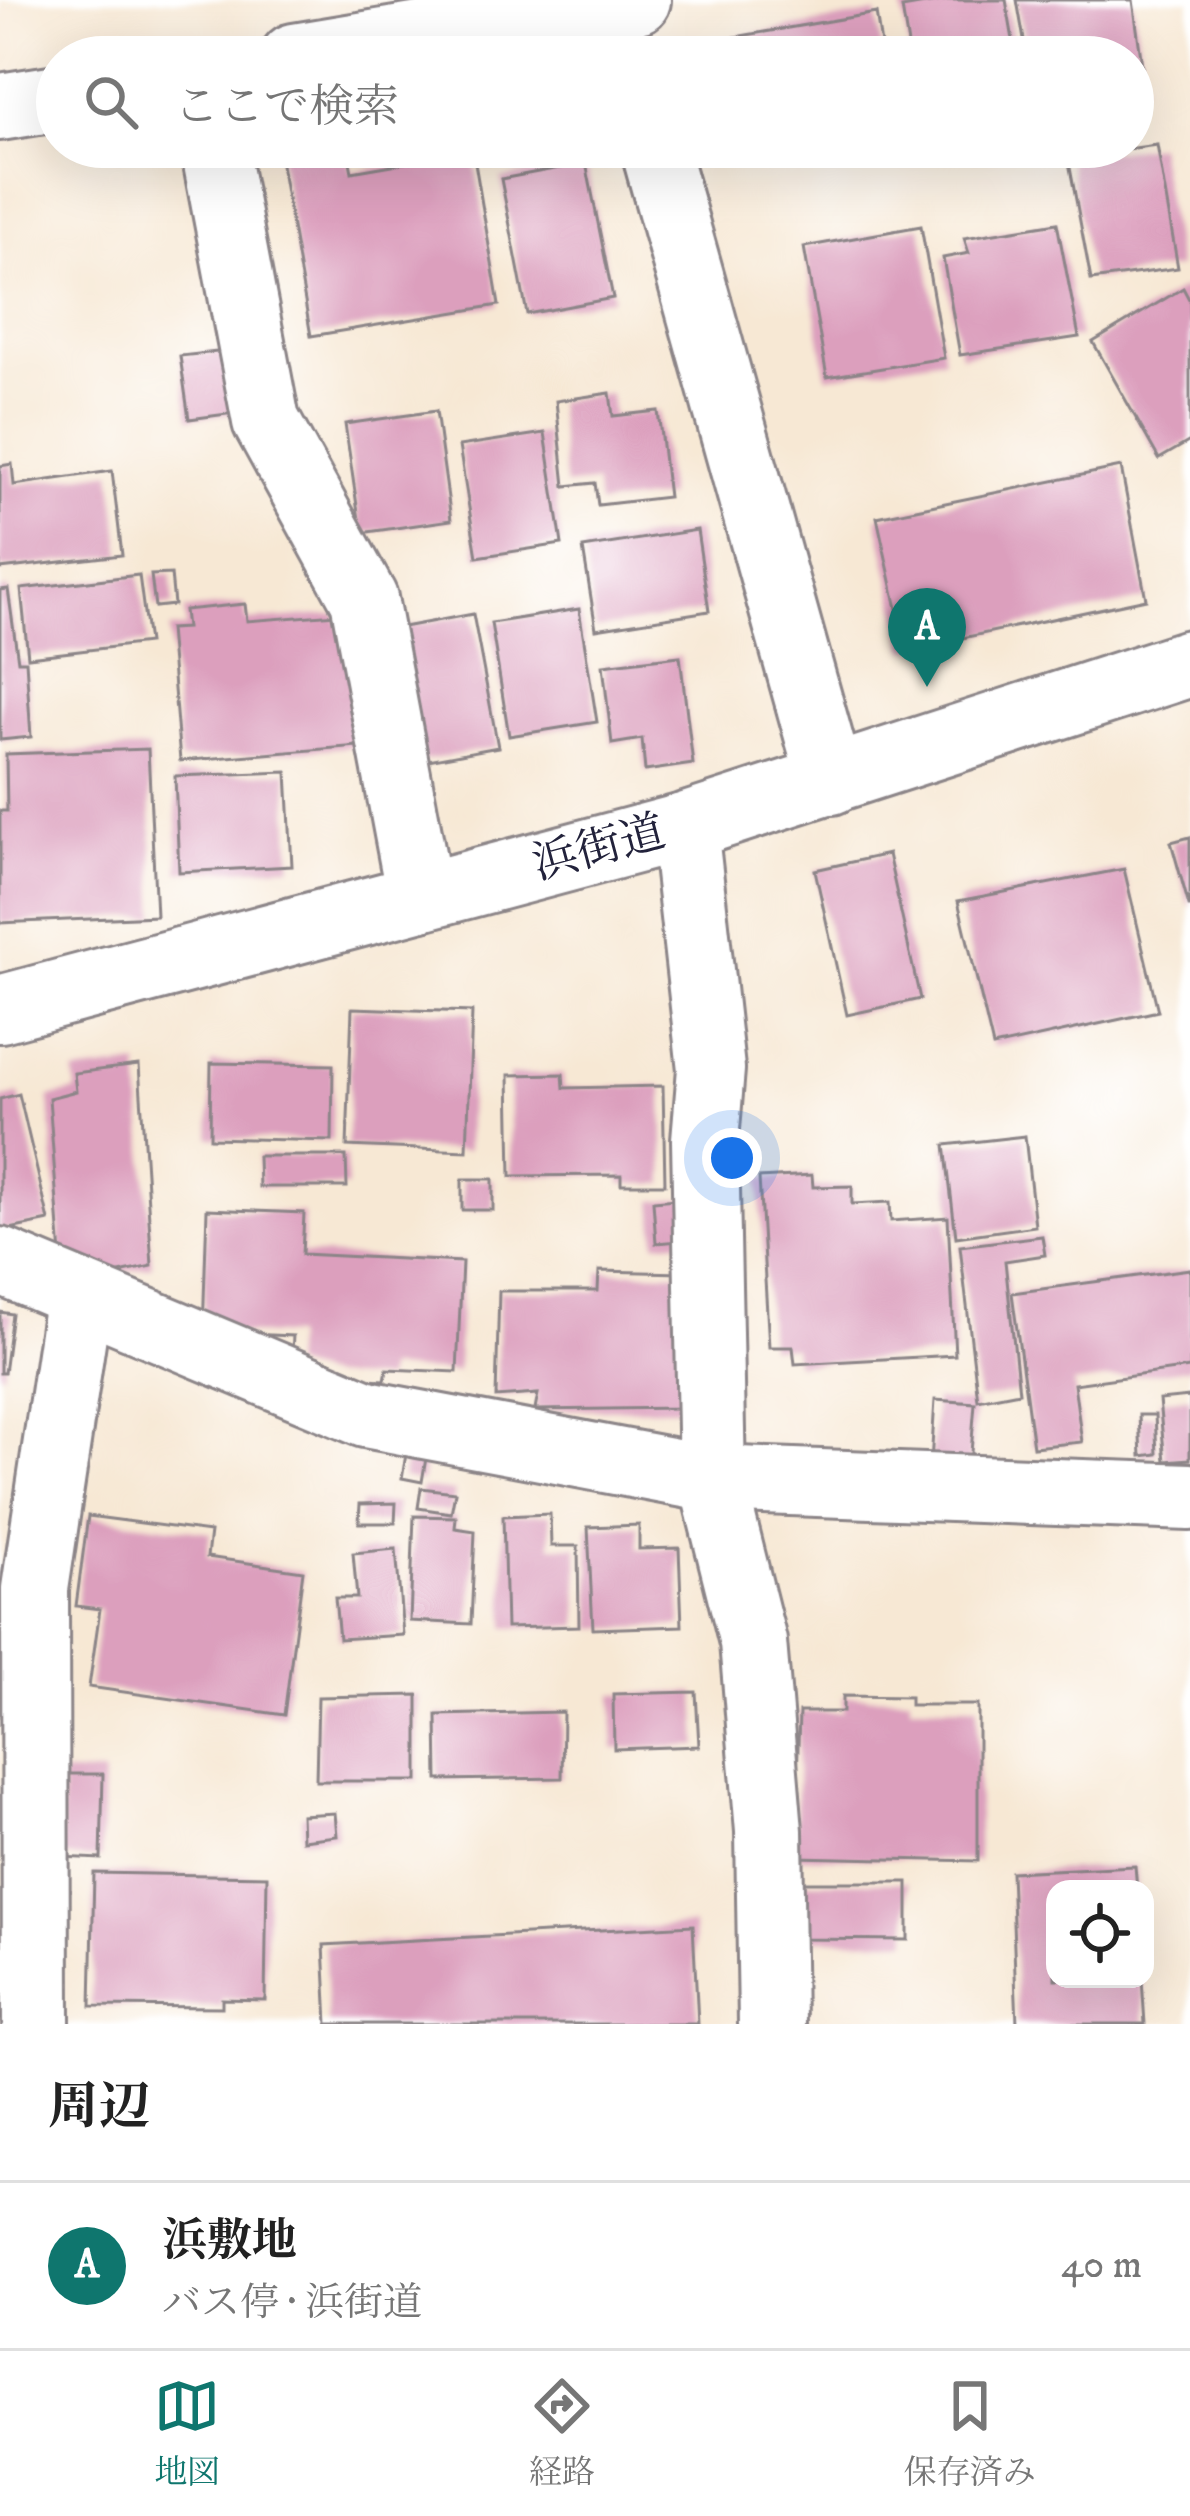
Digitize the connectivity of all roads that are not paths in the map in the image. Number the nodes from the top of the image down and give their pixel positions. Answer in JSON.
{"nodes":[{"id":1,"x":624,"y":15,"type":"edge"},
{"id":2,"x":459,"y":36,"type":"edge"},
{"id":3,"x":36,"y":101,"type":"edge"},
{"id":4,"x":0,"y":107,"type":"edge"},
{"id":5,"x":218,"y":168,"type":"edge"},
{"id":6,"x":660,"y":168,"type":"edge"},
{"id":7,"x":1190,"y":663,"type":"edge"},
{"id":8,"x":831,"y":781,"type":"junction"},
{"id":9,"x":684,"y":826,"type":"junction"},
{"id":10,"x":420,"y":897,"type":"junction"},
{"id":11,"x":0,"y":1009,"type":"edge"},
{"id":12,"x":0,"y":1261,"type":"edge"},
{"id":13,"x":79,"y":1294,"type":"junction"},
{"id":14,"x":712,"y":1479,"type":"junction"},
{"id":15,"x":1190,"y":1497,"type":"edge"},
{"id":16,"x":36,"y":2024,"type":"edge"},
{"id":17,"x":772,"y":2024,"type":"edge"}],
"edges":[{"from":1,"to":2,"type":"street"},
{"from":3,"to":4,"type":"street"},
{"from":5,"to":10,"type":"street"},
{"from":6,"to":8,"type":"street"},
{"from":7,"to":8,"type":"street","name":"浜街道"},
{"from":8,"to":9,"type":"street","name":"浜街道"},
{"from":9,"to":10,"type":"street","name":"浜街道"},
{"from":9,"to":14,"type":"street"},
{"from":10,"to":11,"type":"street","name":"浜街道"},
{"from":12,"to":13,"type":"street"},
{"from":13,"to":14,"type":"street"},
{"from":13,"to":16,"type":"street"},
{"from":14,"to":15,"type":"street"},
{"from":14,"to":17,"type":"street"}]}
